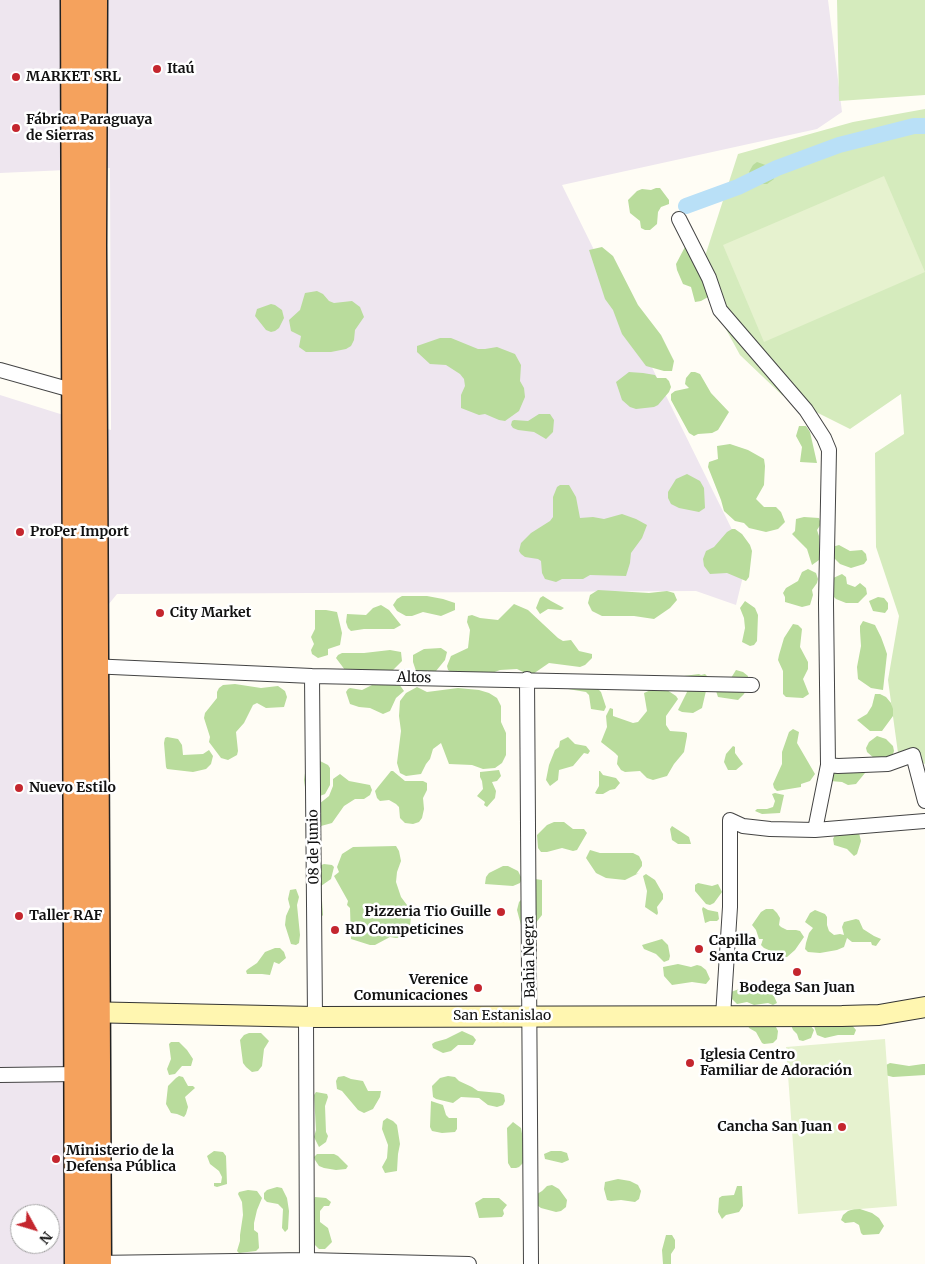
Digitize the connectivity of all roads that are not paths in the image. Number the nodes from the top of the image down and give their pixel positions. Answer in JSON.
{"nodes":[{"id":1,"x":74,"y":0,"type":"edge"},
{"id":2,"x":94,"y":0,"type":"edge"},
{"id":3,"x":680,"y":219,"type":"dead end"},
{"id":4,"x":84,"y":245,"type":"junction"},
{"id":5,"x":0,"y":370,"type":"edge"},
{"id":6,"x":75,"y":391,"type":"junction"},
{"id":7,"x":85,"y":532,"type":"junction"},
{"id":8,"x":86,"y":666,"type":"junction"},
{"id":9,"x":312,"y":676,"type":"junction"},
{"id":10,"x":527,"y":679,"type":"junction"},
{"id":11,"x":752,"y":684,"type":"dead end"},
{"id":12,"x":828,"y":765,"type":"junction"},
{"id":13,"x":925,"y":801,"type":"edge"},
{"id":14,"x":925,"y":821,"type":"edge"},
{"id":15,"x":815,"y":830,"type":"junction"},
{"id":16,"x":925,"y":1007,"type":"edge"},
{"id":17,"x":87,"y":1012,"type":"junction"},
{"id":18,"x":530,"y":1016,"type":"junction"},
{"id":19,"x":723,"y":1016,"type":"junction"},
{"id":20,"x":311,"y":1017,"type":"junction"},
{"id":21,"x":78,"y":1074,"type":"junction"},
{"id":22,"x":0,"y":1075,"type":"edge"},
{"id":23,"x":307,"y":1262,"type":"edge"},
{"id":24,"x":88,"y":1264,"type":"edge"},
{"id":25,"x":469,"y":1264,"type":"edge"},
{"id":26,"x":531,"y":1264,"type":"edge"}],
"edges":[{"from":1,"to":4,"type":"highway"},
{"from":2,"to":4,"type":"highway"},
{"from":3,"to":12,"type":"street"},
{"from":4,"to":6,"type":"highway"},
{"from":4,"to":7,"type":"highway"},
{"from":5,"to":6,"type":"street"},
{"from":6,"to":7,"type":"highway"},
{"from":7,"to":8,"type":"highway"},
{"from":8,"to":9,"type":"street","name":"Altos"},
{"from":8,"to":17,"type":"highway"},
{"from":9,"to":10,"type":"street","name":"Altos"},
{"from":9,"to":20,"type":"street","name":"08 de Junio"},
{"from":10,"to":11,"type":"street","name":"Altos"},
{"from":10,"to":18,"type":"street","name":"Bahia Negra"},
{"from":12,"to":13,"type":"street"},
{"from":12,"to":15,"type":"street"},
{"from":14,"to":15,"type":"street"},
{"from":15,"to":19,"type":"street"},
{"from":16,"to":19,"type":"main road","name":"San Estanislao"},
{"from":17,"to":20,"type":"main road","name":"San Estanislao"},
{"from":17,"to":21,"type":"highway"},
{"from":17,"to":24,"type":"highway"},
{"from":18,"to":19,"type":"main road","name":"San Estanislao"},
{"from":18,"to":20,"type":"main road","name":"San Estanislao"},
{"from":18,"to":26,"type":"street","name":"Bahia Negra"},
{"from":20,"to":23,"type":"street","name":"08 de Junio"},
{"from":21,"to":22,"type":"street"},
{"from":21,"to":24,"type":"highway"},
{"from":23,"to":24,"type":"street"},
{"from":23,"to":25,"type":"street"}]}
